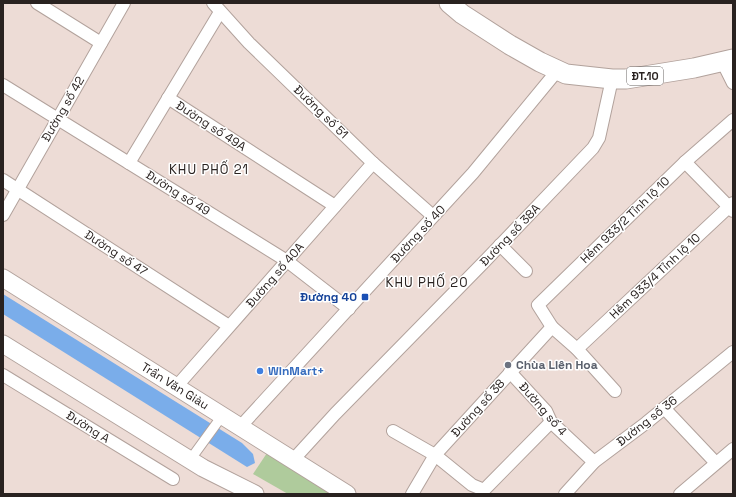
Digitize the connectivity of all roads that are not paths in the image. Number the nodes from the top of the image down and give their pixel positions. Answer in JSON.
{"nodes":[{"id":1,"x":37,"y":3,"type":"edge"},
{"id":2,"x":124,"y":3,"type":"edge"},
{"id":3,"x":449,"y":3,"type":"edge"},
{"id":4,"x":217,"y":7,"type":"edge"},
{"id":5,"x":101,"y":43,"type":"junction"},
{"id":6,"x":727,"y":60,"type":"edge"},
{"id":7,"x":557,"y":71,"type":"junction"},
{"id":8,"x":612,"y":79,"type":"junction"},
{"id":9,"x":733,"y":83,"type":"edge"},
{"id":10,"x":3,"y":85,"type":"edge"},
{"id":11,"x":168,"y":98,"type":"junction"},
{"id":12,"x":58,"y":119,"type":"junction"},
{"id":13,"x":733,"y":120,"type":"edge"},
{"id":14,"x":685,"y":162,"type":"junction"},
{"id":15,"x":129,"y":163,"type":"junction"},
{"id":16,"x":373,"y":163,"type":"junction"},
{"id":17,"x":3,"y":180,"type":"edge"},
{"id":18,"x":18,"y":189,"type":"junction"},
{"id":19,"x":335,"y":206,"type":"junction"},
{"id":20,"x":732,"y":207,"type":"edge"},
{"id":21,"x":3,"y":215,"type":"edge"},
{"id":22,"x":433,"y":216,"type":"junction"},
{"id":23,"x":500,"y":245,"type":"junction"},
{"id":24,"x":287,"y":261,"type":"junction"},
{"id":25,"x":526,"y":271,"type":"dead end"},
{"id":26,"x":3,"y":278,"type":"edge"},
{"id":27,"x":349,"y":309,"type":"junction"},
{"id":28,"x":230,"y":326,"type":"junction"},
{"id":29,"x":552,"y":327,"type":"junction"},
{"id":30,"x":3,"y":344,"type":"edge"},
{"id":31,"x":577,"y":349,"type":"junction"},
{"id":32,"x":733,"y":352,"type":"edge"},
{"id":33,"x":510,"y":372,"type":"junction"},
{"id":34,"x":3,"y":375,"type":"edge"},
{"id":35,"x":176,"y":387,"type":"junction"},
{"id":36,"x":615,"y":391,"type":"dead end"},
{"id":37,"x":664,"y":408,"type":"junction"},
{"id":38,"x":220,"y":419,"type":"junction"},
{"id":39,"x":551,"y":422,"type":"junction"},
{"id":40,"x":240,"y":427,"type":"junction"},
{"id":41,"x":393,"y":431,"type":"dead end"},
{"id":42,"x":733,"y":450,"type":"edge"},
{"id":43,"x":194,"y":455,"type":"junction"},
{"id":44,"x":435,"y":455,"type":"junction"},
{"id":45,"x":293,"y":460,"type":"junction"},
{"id":46,"x":594,"y":462,"type":"junction"},
{"id":47,"x":716,"y":463,"type":"junction"},
{"id":48,"x":173,"y":479,"type":"dead end"},
{"id":49,"x":254,"y":494,"type":"edge"},
{"id":50,"x":347,"y":494,"type":"edge"},
{"id":51,"x":412,"y":494,"type":"edge"},
{"id":52,"x":565,"y":494,"type":"edge"},
{"id":53,"x":680,"y":494,"type":"edge"}],
"edges":[{"from":1,"to":5,"type":"street"},
{"from":2,"to":5,"type":"street","name":"Đường số 42"},
{"from":3,"to":7,"type":"main road","number":"ĐT.10"},
{"from":4,"to":11,"type":"street"},
{"from":4,"to":16,"type":"street","name":"Đường số 51"},
{"from":5,"to":12,"type":"street","name":"Đường số 42"},
{"from":6,"to":8,"type":"main road","number":"ĐT.10"},
{"from":6,"to":9,"type":"street"},
{"from":7,"to":8,"type":"main road","number":"ĐT.10"},
{"from":7,"to":22,"type":"street","name":"Đường số 40"},
{"from":8,"to":23,"type":"street","name":"Đường số 38A"},
{"from":10,"to":12,"type":"street","name":"Đường số 49"},
{"from":11,"to":15,"type":"street"},
{"from":11,"to":19,"type":"street","name":"Đường số 49A"},
{"from":12,"to":15,"type":"street","name":"Đường số 49"},
{"from":12,"to":18,"type":"street","name":"Đường số 42"},
{"from":13,"to":14,"type":"street","name":"Hẻm 933/2 Tỉnh lộ 10"},
{"from":14,"to":20,"type":"street"},
{"from":14,"to":29,"type":"street","name":"Hẻm 933/2 Tỉnh lộ 10"},
{"from":15,"to":24,"type":"street","name":"Đường số 49"},
{"from":16,"to":19,"type":"street","name":"Đường số 40A"},
{"from":16,"to":22,"type":"street","name":"Đường số 51"},
{"from":17,"to":18,"type":"street","name":"Đường số 47"},
{"from":18,"to":21,"type":"street","name":"Đường số 42"},
{"from":18,"to":28,"type":"street","name":"Đường số 47"},
{"from":19,"to":24,"type":"street","name":"Đường số 40A"},
{"from":20,"to":31,"type":"street","name":"Hẻm 933/4 Tỉnh lộ 10"},
{"from":22,"to":27,"type":"street","name":"Đường số 40"},
{"from":23,"to":25,"type":"street"},
{"from":23,"to":45,"type":"street","name":"Đường số 38A"},
{"from":24,"to":27,"type":"street","name":"Đường số 49"},
{"from":24,"to":28,"type":"street","name":"Đường số 40A"},
{"from":26,"to":35,"type":"main road","name":"Trần Văn Giàu"},
{"from":27,"to":40,"type":"street","name":"Đường số 40"},
{"from":28,"to":35,"type":"street","name":"Đường số 40A"},
{"from":29,"to":31,"type":"street"},
{"from":29,"to":33,"type":"street","name":"Đường số 38"},
{"from":30,"to":43,"type":"main road"},
{"from":31,"to":36,"type":"street"},
{"from":32,"to":37,"type":"street","name":"Đường số 36"},
{"from":33,"to":39,"type":"street","name":"Đường số 4"},
{"from":33,"to":44,"type":"street","name":"Đường số 38"},
{"from":34,"to":48,"type":"street","name":"Đường A"},
{"from":35,"to":38,"type":"main road","name":"Trần Văn Giàu"},
{"from":37,"to":46,"type":"street","name":"Đường số 36"},
{"from":37,"to":47,"type":"street"},
{"from":38,"to":40,"type":"main road","name":"Trần Văn Giàu"},
{"from":38,"to":43,"type":"street"},
{"from":39,"to":44,"type":"street"},
{"from":39,"to":46,"type":"street","name":"Đường số 4"},
{"from":40,"to":45,"type":"main road","name":"Trần Văn Giàu"},
{"from":41,"to":44,"type":"street"},
{"from":42,"to":47,"type":"street"},
{"from":43,"to":49,"type":"main road"},
{"from":44,"to":51,"type":"street","name":"Đường số 38"},
{"from":45,"to":50,"type":"main road","name":"Trần Văn Giàu"},
{"from":46,"to":52,"type":"street","name":"Đường số 36"},
{"from":47,"to":53,"type":"street"}]}
